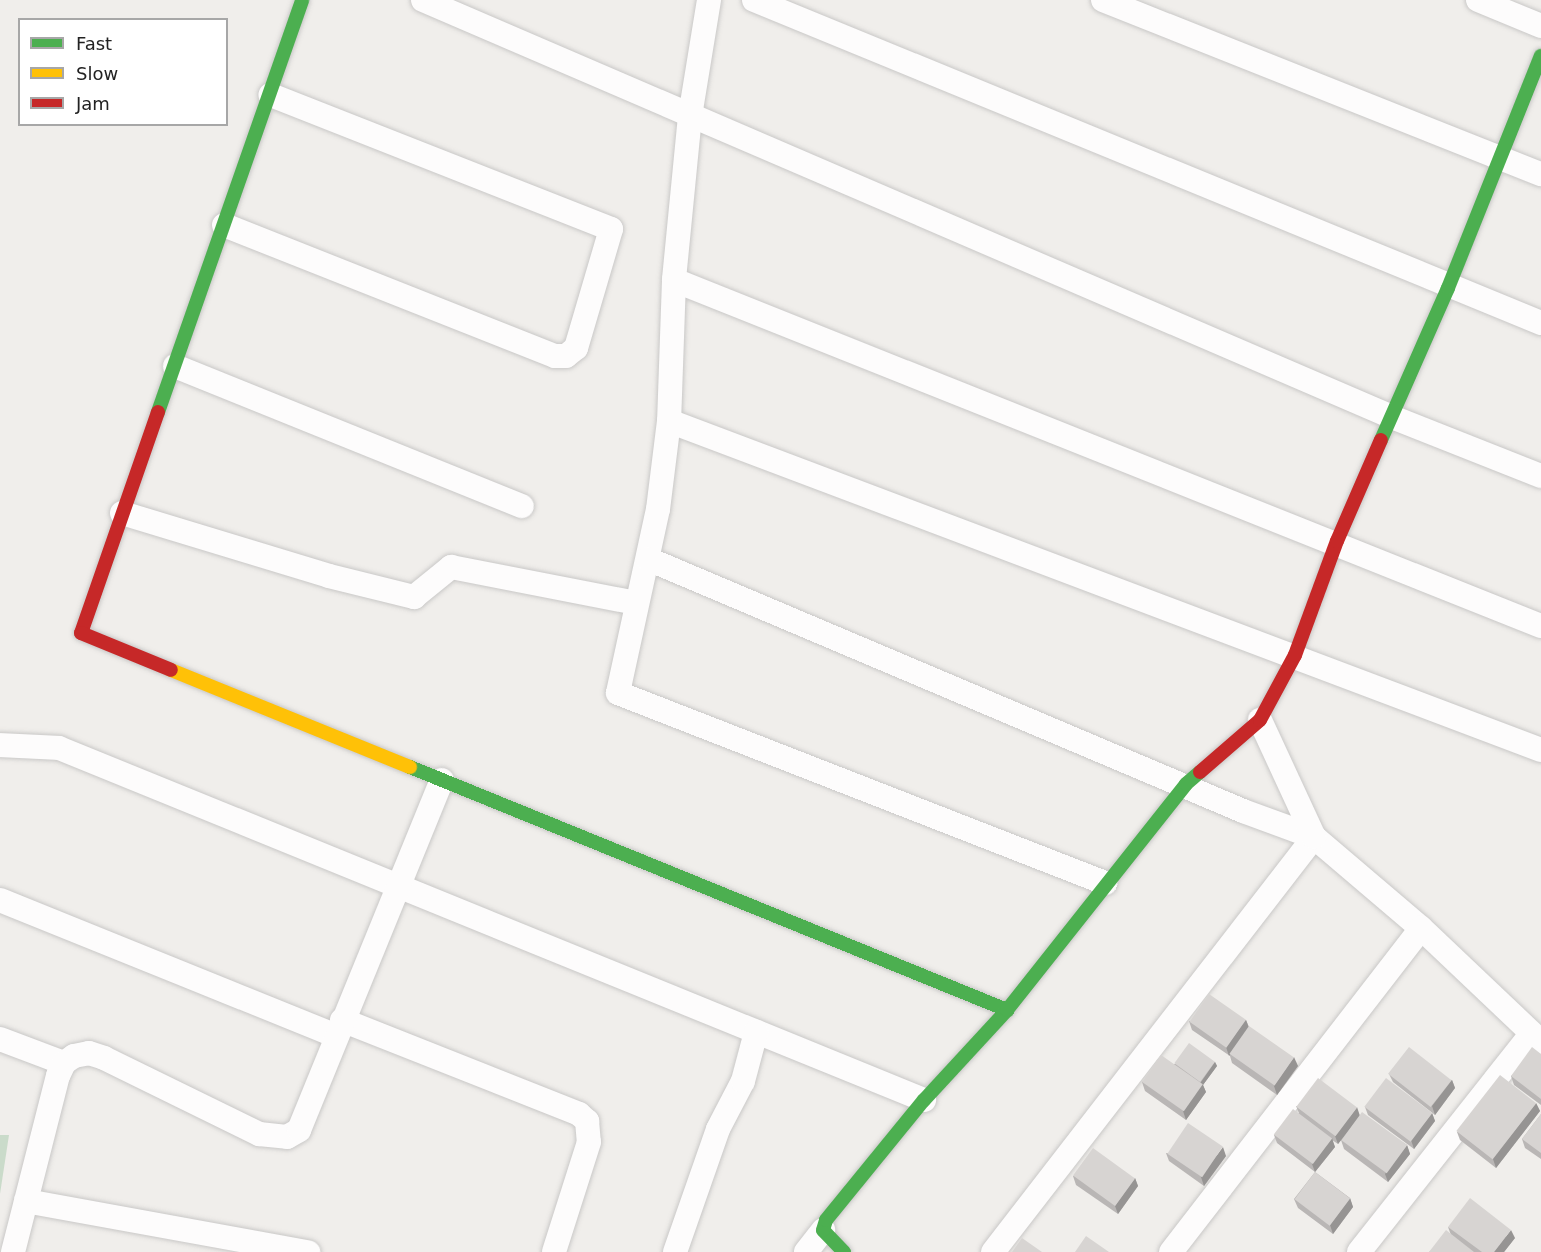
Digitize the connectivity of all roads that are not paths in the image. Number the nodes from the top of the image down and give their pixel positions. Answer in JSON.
{"nodes":[{"id":1,"x":302,"y":0,"type":"edge"},
{"id":2,"x":423,"y":0,"type":"edge"},
{"id":3,"x":709,"y":0,"type":"edge"},
{"id":4,"x":754,"y":0,"type":"edge"},
{"id":5,"x":1103,"y":0,"type":"edge"},
{"id":6,"x":1478,"y":0,"type":"edge"},
{"id":7,"x":1541,"y":26,"type":"edge"},
{"id":8,"x":1541,"y":56,"type":"edge"},
{"id":9,"x":270,"y":95,"type":"junction"},
{"id":10,"x":690,"y":116,"type":"junction"},
{"id":11,"x":1500,"y":157,"type":"junction"},
{"id":12,"x":1541,"y":174,"type":"edge"},
{"id":13,"x":224,"y":225,"type":"junction"},
{"id":14,"x":674,"y":280,"type":"junction"},
{"id":15,"x":1448,"y":288,"type":"junction"},
{"id":16,"x":1541,"y":323,"type":"edge"},
{"id":17,"x":175,"y":366,"type":"junction"},
{"id":18,"x":1392,"y":417,"type":"junction"},
{"id":19,"x":669,"y":421,"type":"junction"},
{"id":20,"x":1541,"y":476,"type":"edge"},
{"id":21,"x":522,"y":506,"type":"dead end"},
{"id":22,"x":122,"y":513,"type":"junction"},
{"id":23,"x":1337,"y":541,"type":"junction"},
{"id":24,"x":648,"y":559,"type":"junction"},
{"id":25,"x":637,"y":603,"type":"junction"},
{"id":26,"x":1541,"y":626,"type":"edge"},
{"id":27,"x":1295,"y":655,"type":"junction"},
{"id":28,"x":1260,"y":720,"type":"junction"},
{"id":29,"x":0,"y":745,"type":"edge"},
{"id":30,"x":1541,"y":750,"type":"edge"},
{"id":31,"x":442,"y":780,"type":"junction"},
{"id":32,"x":1186,"y":784,"type":"junction"},
{"id":33,"x":1314,"y":837,"type":"junction"},
{"id":34,"x":1105,"y":883,"type":"junction"},
{"id":35,"x":399,"y":885,"type":"junction"},
{"id":36,"x":0,"y":900,"type":"edge"},
{"id":37,"x":1421,"y":928,"type":"junction"},
{"id":38,"x":1007,"y":1010,"type":"junction"},
{"id":39,"x":339,"y":1028,"type":"junction"},
{"id":40,"x":756,"y":1032,"type":"junction"},
{"id":41,"x":1536,"y":1038,"type":"edge"},
{"id":42,"x":0,"y":1039,"type":"edge"},
{"id":43,"x":64,"y":1064,"type":"junction"},
{"id":44,"x":924,"y":1100,"type":"junction"},
{"id":45,"x":26,"y":1201,"type":"junction"},
{"id":46,"x":823,"y":1230,"type":"junction"},
{"id":47,"x":13,"y":1252,"type":"edge"},
{"id":48,"x":308,"y":1252,"type":"edge"},
{"id":49,"x":554,"y":1252,"type":"edge"},
{"id":50,"x":675,"y":1252,"type":"edge"},
{"id":51,"x":806,"y":1252,"type":"edge"},
{"id":52,"x":844,"y":1252,"type":"edge"},
{"id":53,"x":993,"y":1252,"type":"edge"},
{"id":54,"x":1171,"y":1252,"type":"edge"},
{"id":55,"x":1359,"y":1252,"type":"edge"}],
"edges":[{"from":1,"to":9,"type":"street"},
{"from":2,"to":10,"type":"street"},
{"from":3,"to":10,"type":"street"},
{"from":4,"to":15,"type":"street"},
{"from":5,"to":11,"type":"street"},
{"from":6,"to":7,"type":"street"},
{"from":8,"to":11,"type":"street"},
{"from":9,"to":13,"type":"street"},
{"from":9,"to":13,"type":"street"},
{"from":10,"to":14,"type":"street"},
{"from":10,"to":18,"type":"street"},
{"from":11,"to":12,"type":"street"},
{"from":11,"to":15,"type":"street"},
{"from":13,"to":17,"type":"street"},
{"from":14,"to":19,"type":"street"},
{"from":14,"to":23,"type":"street"},
{"from":15,"to":16,"type":"street"},
{"from":15,"to":18,"type":"street"},
{"from":17,"to":21,"type":"street"},
{"from":17,"to":22,"type":"street"},
{"from":18,"to":20,"type":"street"},
{"from":18,"to":23,"type":"street"},
{"from":19,"to":24,"type":"street"},
{"from":19,"to":27,"type":"street"},
{"from":22,"to":25,"type":"street"},
{"from":22,"to":31,"type":"street"},
{"from":23,"to":26,"type":"street"},
{"from":23,"to":27,"type":"street"},
{"from":24,"to":25,"type":"street"},
{"from":24,"to":32,"type":"street"},
{"from":25,"to":34,"type":"street"},
{"from":27,"to":28,"type":"street"},
{"from":27,"to":30,"type":"street"},
{"from":28,"to":32,"type":"street"},
{"from":28,"to":33,"type":"street"},
{"from":29,"to":35,"type":"street"},
{"from":31,"to":35,"type":"street"},
{"from":31,"to":38,"type":"street"},
{"from":32,"to":33,"type":"street"},
{"from":32,"to":34,"type":"street"},
{"from":33,"to":37,"type":"street"},
{"from":33,"to":53,"type":"street"},
{"from":34,"to":38,"type":"street"},
{"from":35,"to":39,"type":"street"},
{"from":35,"to":40,"type":"street"},
{"from":36,"to":39,"type":"street"},
{"from":37,"to":41,"type":"street"},
{"from":37,"to":54,"type":"street"},
{"from":38,"to":44,"type":"street"},
{"from":39,"to":43,"type":"street"},
{"from":39,"to":49,"type":"street"},
{"from":40,"to":44,"type":"street"},
{"from":40,"to":50,"type":"street"},
{"from":41,"to":55,"type":"street"},
{"from":42,"to":43,"type":"street"},
{"from":43,"to":45,"type":"street"},
{"from":44,"to":46,"type":"street"},
{"from":45,"to":47,"type":"street"},
{"from":45,"to":48,"type":"street"},
{"from":46,"to":51,"type":"street"},
{"from":46,"to":52,"type":"street"}]}
